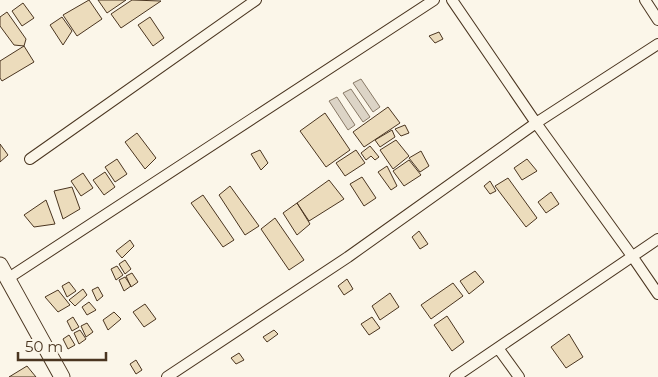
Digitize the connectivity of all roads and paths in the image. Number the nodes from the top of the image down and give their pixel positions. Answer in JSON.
{"nodes":[{"id":1,"x":256,"y":0,"type":"edge"},
{"id":2,"x":434,"y":0,"type":"edge"},
{"id":3,"x":452,"y":0,"type":"edge"},
{"id":4,"x":647,"y":1,"type":"edge"},
{"id":5,"x":658,"y":20,"type":"edge"},
{"id":6,"x":658,"y":44,"type":"edge"},
{"id":7,"x":536,"y":123,"type":"junction"},
{"id":8,"x":30,"y":159,"type":"dead end"},
{"id":9,"x":658,"y":239,"type":"edge"},
{"id":10,"x":632,"y":256,"type":"junction"},
{"id":11,"x":4,"y":272,"type":"edge"},
{"id":12,"x":658,"y":294,"type":"edge"},
{"id":13,"x":498,"y":348,"type":"junction"},
{"id":14,"x":62,"y":377,"type":"edge"},
{"id":15,"x":167,"y":377,"type":"edge"},
{"id":16,"x":456,"y":377,"type":"edge"},
{"id":17,"x":518,"y":377,"type":"edge"}],
"edges":[{"from":1,"to":8,"type":"street"},
{"from":2,"to":11,"type":"street"},
{"from":3,"to":7,"type":"street"},
{"from":4,"to":5,"type":"street"},
{"from":6,"to":7,"type":"street"},
{"from":7,"to":10,"type":"street"},
{"from":7,"to":15,"type":"street"},
{"from":9,"to":10,"type":"street"},
{"from":10,"to":12,"type":"street"},
{"from":10,"to":13,"type":"street"},
{"from":11,"to":14,"type":"main road"},
{"from":13,"to":16,"type":"street"},
{"from":13,"to":17,"type":"street"}]}
